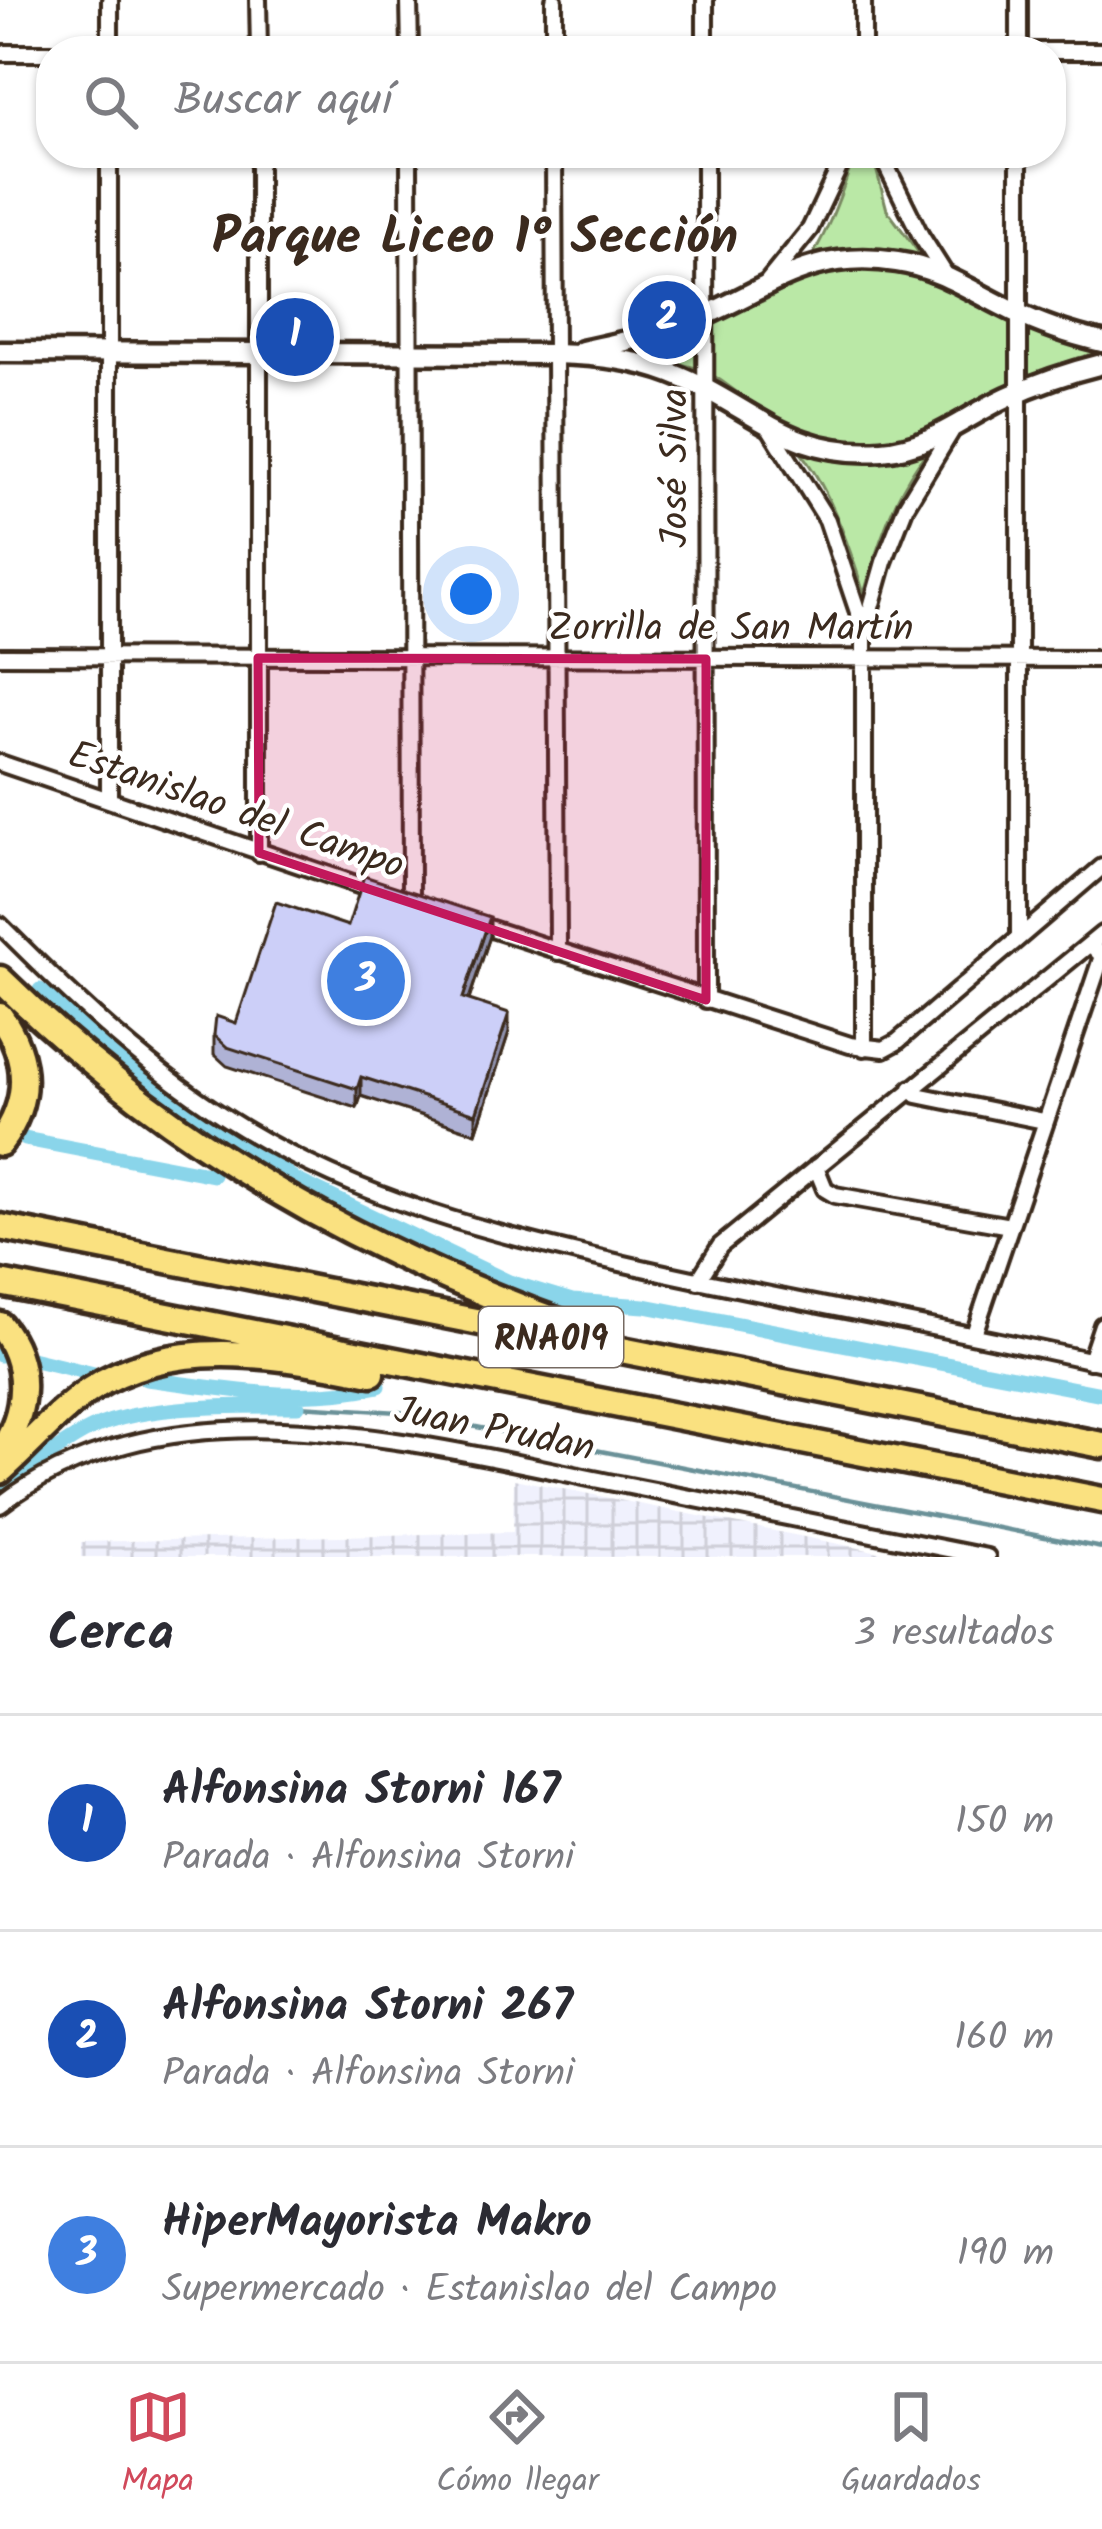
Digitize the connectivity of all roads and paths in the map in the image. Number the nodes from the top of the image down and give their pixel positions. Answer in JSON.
{"nodes":[{"id":1,"x":110,"y":0,"type":"edge"},
{"id":2,"x":258,"y":0,"type":"edge"},
{"id":3,"x":409,"y":0,"type":"edge"},
{"id":4,"x":554,"y":0,"type":"edge"},
{"id":5,"x":705,"y":0,"type":"edge"},
{"id":6,"x":863,"y":0,"type":"edge"},
{"id":7,"x":1019,"y":0,"type":"edge"},
{"id":8,"x":110,"y":36,"type":"edge"},
{"id":9,"x":259,"y":36,"type":"edge"},
{"id":10,"x":410,"y":36,"type":"edge"},
{"id":11,"x":554,"y":36,"type":"edge"},
{"id":12,"x":705,"y":36,"type":"edge"},
{"id":13,"x":863,"y":36,"type":"edge"},
{"id":14,"x":1019,"y":36,"type":"edge"},
{"id":15,"x":1066,"y":51,"type":"edge"},
{"id":16,"x":1102,"y":51,"type":"edge"},
{"id":17,"x":36,"y":52,"type":"edge"},
{"id":18,"x":0,"y":53,"type":"edge"},
{"id":19,"x":110,"y":168,"type":"edge"},
{"id":20,"x":259,"y":168,"type":"edge"},
{"id":21,"x":409,"y":168,"type":"edge"},
{"id":22,"x":554,"y":168,"type":"edge"},
{"id":23,"x":705,"y":168,"type":"edge"},
{"id":24,"x":839,"y":168,"type":"edge"},
{"id":25,"x":887,"y":168,"type":"edge"},
{"id":26,"x":1019,"y":168,"type":"edge"},
{"id":27,"x":947,"y":277,"type":"junction"},
{"id":28,"x":766,"y":282,"type":"junction"},
{"id":29,"x":1019,"y":314,"type":"junction"},
{"id":30,"x":706,"y":315,"type":"junction"},
{"id":31,"x":1102,"y":342,"type":"edge"},
{"id":32,"x":0,"y":352,"type":"edge"},
{"id":33,"x":109,"y":353,"type":"junction"},
{"id":34,"x":560,"y":354,"type":"junction"},
{"id":35,"x":259,"y":355,"type":"junction"},
{"id":36,"x":408,"y":355,"type":"junction"},
{"id":37,"x":1102,"y":364,"type":"edge"},
{"id":38,"x":706,"y":388,"type":"junction"},
{"id":39,"x":1021,"y":391,"type":"junction"},
{"id":40,"x":770,"y":429,"type":"junction"},
{"id":41,"x":951,"y":431,"type":"junction"},
{"id":42,"x":865,"y":632,"type":"junction"},
{"id":43,"x":0,"y":656,"type":"edge"},
{"id":44,"x":109,"y":656,"type":"junction"},
{"id":45,"x":258,"y":658,"type":"junction"},
{"id":46,"x":408,"y":658,"type":"junction"},
{"id":47,"x":556,"y":658,"type":"junction"},
{"id":48,"x":706,"y":658,"type":"junction"},
{"id":49,"x":865,"y":658,"type":"junction"},
{"id":50,"x":1102,"y":659,"type":"edge"},
{"id":51,"x":1019,"y":660,"type":"junction"},
{"id":52,"x":0,"y":763,"type":"edge"},
{"id":53,"x":109,"y":798,"type":"junction"},
{"id":54,"x":259,"y":853,"type":"junction"},
{"id":55,"x":1102,"y":867,"type":"edge"},
{"id":56,"x":411,"y":902,"type":"junction"},
{"id":57,"x":432,"y":909,"type":"edge"},
{"id":58,"x":453,"y":916,"type":"edge"},
{"id":59,"x":0,"y":926,"type":"edge"},
{"id":60,"x":1019,"y":937,"type":"junction"},
{"id":61,"x":1096,"y":939,"type":"edge"},
{"id":62,"x":558,"y":952,"type":"junction"},
{"id":63,"x":1102,"y":956,"type":"edge"},
{"id":64,"x":0,"y":979,"type":"edge"},
{"id":65,"x":706,"y":1000,"type":"junction"},
{"id":66,"x":0,"y":1016,"type":"edge"},
{"id":67,"x":865,"y":1048,"type":"junction"},
{"id":68,"x":911,"y":1088,"type":"junction"},
{"id":69,"x":1044,"y":1121,"type":"junction"},
{"id":70,"x":0,"y":1143,"type":"edge"},
{"id":71,"x":816,"y":1167,"type":"junction"},
{"id":72,"x":1010,"y":1226,"type":"junction"},
{"id":73,"x":0,"y":1227,"type":"edge"},
{"id":74,"x":698,"y":1281,"type":"junction"},
{"id":75,"x":0,"y":1283,"type":"edge"},
{"id":76,"x":0,"y":1324,"type":"edge"},
{"id":77,"x":1102,"y":1325,"type":"edge"},
{"id":78,"x":974,"y":1334,"type":"junction"},
{"id":79,"x":665,"y":1359,"type":"junction"},
{"id":80,"x":1096,"y":1362,"type":"edge"},
{"id":81,"x":571,"y":1396,"type":"junction"},
{"id":82,"x":1102,"y":1444,"type":"edge"},
{"id":83,"x":0,"y":1451,"type":"edge"},
{"id":84,"x":0,"y":1471,"type":"edge"},
{"id":85,"x":1102,"y":1500,"type":"edge"},
{"id":86,"x":0,"y":1505,"type":"edge"},
{"id":87,"x":987,"y":1557,"type":"edge"}],
"edges":[{"from":1,"to":8,"type":"street"},
{"from":2,"to":9,"type":"street"},
{"from":3,"to":10,"type":"street"},
{"from":4,"to":11,"type":"street"},
{"from":5,"to":12,"type":"street"},
{"from":6,"to":13,"type":"street"},
{"from":7,"to":14,"type":"street"},
{"from":15,"to":16,"type":"street"},
{"from":17,"to":18,"type":"street"},
{"from":19,"to":33,"type":"street"},
{"from":20,"to":35,"type":"street"},
{"from":21,"to":36,"type":"street"},
{"from":22,"to":34,"type":"street"},
{"from":23,"to":30,"type":"street","name":"José Silva"},
{"from":24,"to":28,"type":"street"},
{"from":25,"to":27,"type":"street"},
{"from":26,"to":29,"type":"street"},
{"from":27,"to":28,"type":"street"},
{"from":27,"to":29,"type":"street"},
{"from":28,"to":30,"type":"street"},
{"from":29,"to":31,"type":"street"},
{"from":29,"to":39,"type":"street"},
{"from":30,"to":34,"type":"street"},
{"from":30,"to":38,"type":"street","name":"José Silva"},
{"from":32,"to":33,"type":"street"},
{"from":33,"to":35,"type":"street"},
{"from":33,"to":44,"type":"street"},
{"from":34,"to":36,"type":"street"},
{"from":34,"to":38,"type":"street"},
{"from":34,"to":47,"type":"street"},
{"from":35,"to":36,"type":"street"},
{"from":35,"to":45,"type":"street"},
{"from":36,"to":46,"type":"street"},
{"from":37,"to":39,"type":"street"},
{"from":38,"to":40,"type":"street"},
{"from":38,"to":48,"type":"street","name":"José Silva"},
{"from":39,"to":41,"type":"street"},
{"from":39,"to":51,"type":"street"},
{"from":40,"to":41,"type":"street"},
{"from":40,"to":42,"type":"street"},
{"from":41,"to":42,"type":"street"},
{"from":42,"to":49,"type":"street"},
{"from":43,"to":44,"type":"street","name":"Zorrilla de San Martín"},
{"from":44,"to":45,"type":"street","name":"Zorrilla de San Martín"},
{"from":44,"to":53,"type":"street"},
{"from":45,"to":46,"type":"street","name":"Zorrilla de San Martín"},
{"from":45,"to":54,"type":"street"},
{"from":46,"to":47,"type":"street","name":"Zorrilla de San Martín"},
{"from":46,"to":56,"type":"street"},
{"from":47,"to":48,"type":"street","name":"Zorrilla de San Martín"},
{"from":47,"to":62,"type":"street"},
{"from":48,"to":49,"type":"street","name":"Zorrilla de San Martín"},
{"from":48,"to":65,"type":"street","name":"José Silva"},
{"from":49,"to":51,"type":"street","name":"Zorrilla de San Martín"},
{"from":49,"to":67,"type":"street"},
{"from":50,"to":51,"type":"street","name":"Zorrilla de San Martín"},
{"from":51,"to":60,"type":"street"},
{"from":52,"to":53,"type":"street","name":"Estanislao del Campo"},
{"from":53,"to":54,"type":"street","name":"Estanislao del Campo"},
{"from":54,"to":56,"type":"street","name":"Estanislao del Campo"},
{"from":55,"to":60,"type":"street"},
{"from":56,"to":57,"type":"street","name":"Estanislao del Campo"},
{"from":58,"to":62,"type":"street"},
{"from":59,"to":74,"type":"street"},
{"from":60,"to":67,"type":"street"},
{"from":61,"to":63,"type":"street"},
{"from":61,"to":68,"type":"street"},
{"from":62,"to":65,"type":"street"},
{"from":63,"to":69,"type":"street"},
{"from":64,"to":79,"type":"highway"},
{"from":65,"to":67,"type":"street"},
{"from":66,"to":70,"type":"highway"},
{"from":68,"to":69,"type":"street"},
{"from":68,"to":71,"type":"street"},
{"from":69,"to":72,"type":"street"},
{"from":71,"to":72,"type":"street"},
{"from":71,"to":74,"type":"street"},
{"from":72,"to":78,"type":"street"},
{"from":73,"to":79,"type":"highway","number":"RNA019"},
{"from":74,"to":78,"type":"street"},
{"from":75,"to":81,"type":"highway","number":"RNA019"},
{"from":76,"to":83,"type":"highway"},
{"from":77,"to":80,"type":"street"},
{"from":78,"to":80,"type":"street"},
{"from":79,"to":82,"type":"highway","number":"RNA019"},
{"from":81,"to":84,"type":"highway"},
{"from":81,"to":85,"type":"highway","number":"RNA019"},
{"from":86,"to":87,"type":"street","name":"Juan Prudan"}]}
